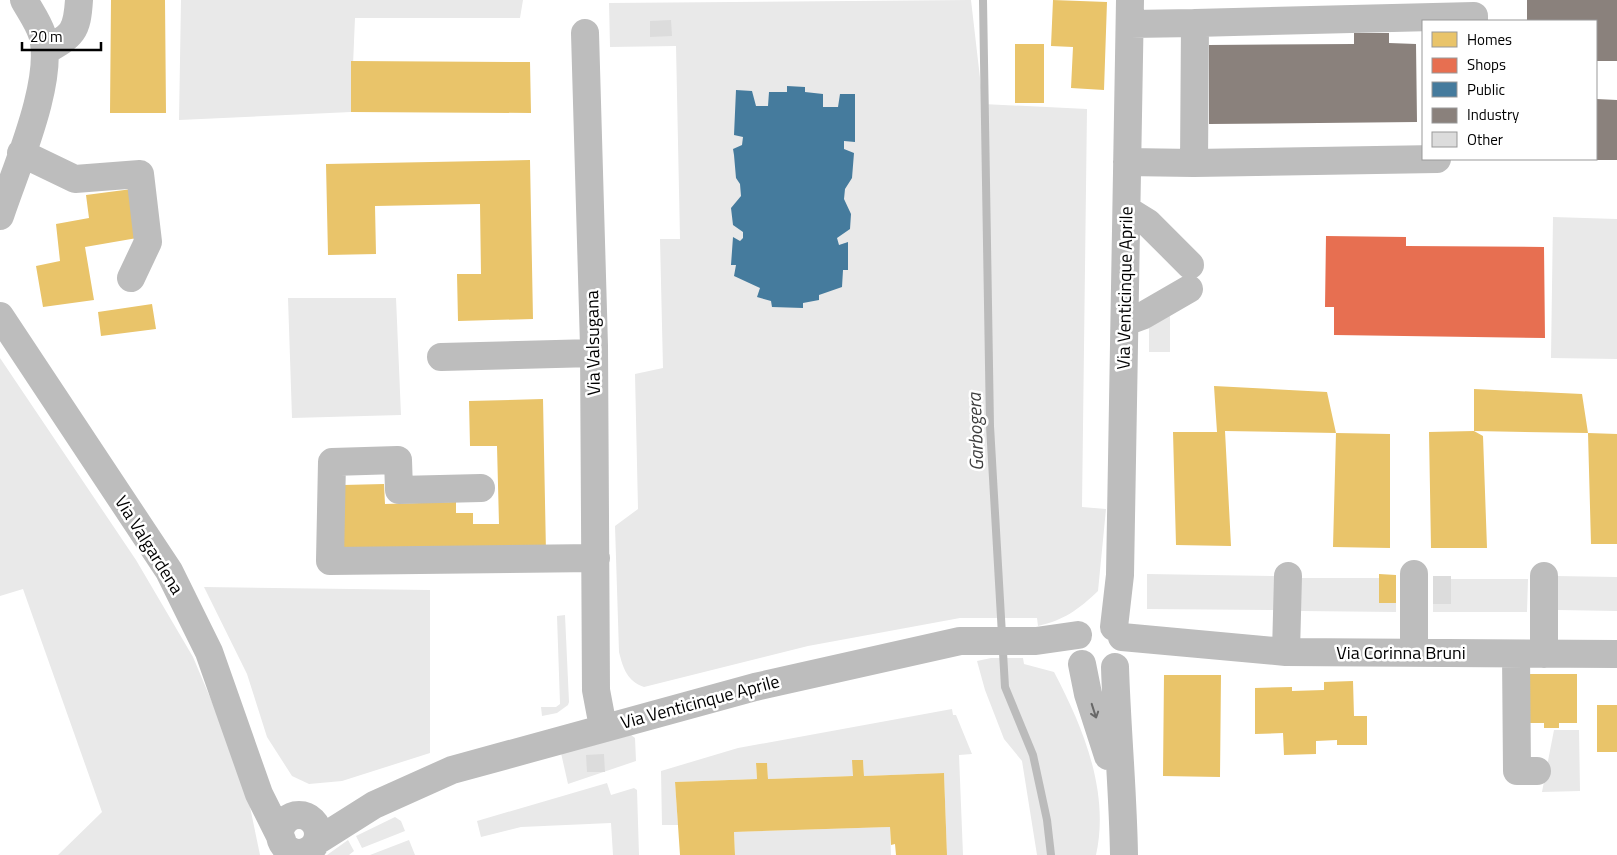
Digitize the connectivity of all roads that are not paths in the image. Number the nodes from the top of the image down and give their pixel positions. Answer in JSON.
{"nodes":[{"id":1,"x":24,"y":0,"type":"edge"},
{"id":2,"x":79,"y":0,"type":"edge"},
{"id":3,"x":1130,"y":12,"type":"edge"},
{"id":4,"x":1474,"y":20,"type":"edge"},
{"id":5,"x":1195,"y":23,"type":"junction"},
{"id":6,"x":585,"y":33,"type":"dead end"},
{"id":7,"x":45,"y":51,"type":"junction"},
{"id":8,"x":21,"y":153,"type":"junction"},
{"id":9,"x":1422,"y":159,"type":"edge"},
{"id":10,"x":1127,"y":162,"type":"junction"},
{"id":11,"x":1194,"y":163,"type":"junction"},
{"id":12,"x":0,"y":216,"type":"edge"},
{"id":13,"x":1137,"y":216,"type":"junction"},
{"id":14,"x":131,"y":278,"type":"dead end"},
{"id":15,"x":0,"y":316,"type":"edge"},
{"id":16,"x":1136,"y":318,"type":"junction"},
{"id":17,"x":594,"y":353,"type":"junction"},
{"id":18,"x":441,"y":357,"type":"dead end"},
{"id":19,"x":481,"y":488,"type":"dead end"},
{"id":20,"x":596,"y":558,"type":"junction"},
{"id":21,"x":1414,"y":574,"type":"dead end"},
{"id":22,"x":1288,"y":576,"type":"dead end"},
{"id":23,"x":1544,"y":576,"type":"dead end"},
{"id":24,"x":1100,"y":646,"type":"junction"},
{"id":25,"x":1286,"y":652,"type":"junction"},
{"id":26,"x":597,"y":653,"type":"junction"},
{"id":27,"x":1414,"y":653,"type":"junction"},
{"id":28,"x":1516,"y":654,"type":"junction"},
{"id":29,"x":1544,"y":654,"type":"junction"},
{"id":30,"x":1610,"y":657,"type":"edge"},
{"id":31,"x":632,"y":720,"type":"junction"},
{"id":32,"x":603,"y":728,"type":"junction"},
{"id":33,"x":1537,"y":771,"type":"dead end"},
{"id":34,"x":298,"y":841,"type":"edge"},
{"id":35,"x":1124,"y":855,"type":"edge"}],
"edges":[{"from":1,"to":7,"type":"street"},
{"from":2,"to":7,"type":"street"},
{"from":3,"to":5,"type":"street"},
{"from":3,"to":10,"type":"street","name":"Via Venticinque Aprile"},
{"from":4,"to":5,"type":"street"},
{"from":5,"to":11,"type":"street"},
{"from":6,"to":17,"type":"street","name":"Via Valsugana"},
{"from":7,"to":8,"type":"street"},
{"from":8,"to":12,"type":"street"},
{"from":8,"to":14,"type":"street"},
{"from":9,"to":11,"type":"street"},
{"from":10,"to":11,"type":"street"},
{"from":10,"to":13,"type":"street","name":"Via Venticinque Aprile"},
{"from":13,"to":16,"type":"street","name":"Via Venticinque Aprile"},
{"from":13,"to":16,"type":"street"},
{"from":15,"to":34,"type":"street","name":"Via Valgardena"},
{"from":16,"to":24,"type":"street","name":"Via Venticinque Aprile"},
{"from":17,"to":18,"type":"street"},
{"from":17,"to":20,"type":"street","name":"Via Valsugana"},
{"from":19,"to":20,"type":"street"},
{"from":20,"to":26,"type":"street","name":"Via Valsugana"},
{"from":21,"to":27,"type":"street"},
{"from":22,"to":25,"type":"street"},
{"from":23,"to":29,"type":"street"},
{"from":24,"to":25,"type":"street","name":"Via Corinna Bruni"},
{"from":24,"to":31,"type":"street","name":"Via Venticinque Aprile"},
{"from":24,"to":35,"type":"street"},
{"from":25,"to":27,"type":"street","name":"Via Corinna Bruni"},
{"from":26,"to":31,"type":"street","name":"Via Valsugana"},
{"from":26,"to":32,"type":"street","name":"Via Valsugana"},
{"from":27,"to":28,"type":"street","name":"Via Corinna Bruni"},
{"from":28,"to":29,"type":"street","name":"Via Corinna Bruni"},
{"from":28,"to":33,"type":"street"},
{"from":29,"to":30,"type":"street","name":"Via Corinna Bruni"},
{"from":31,"to":32,"type":"street","name":"Via Venticinque Aprile"},
{"from":32,"to":34,"type":"street","name":"Via Venticinque Aprile"}]}
